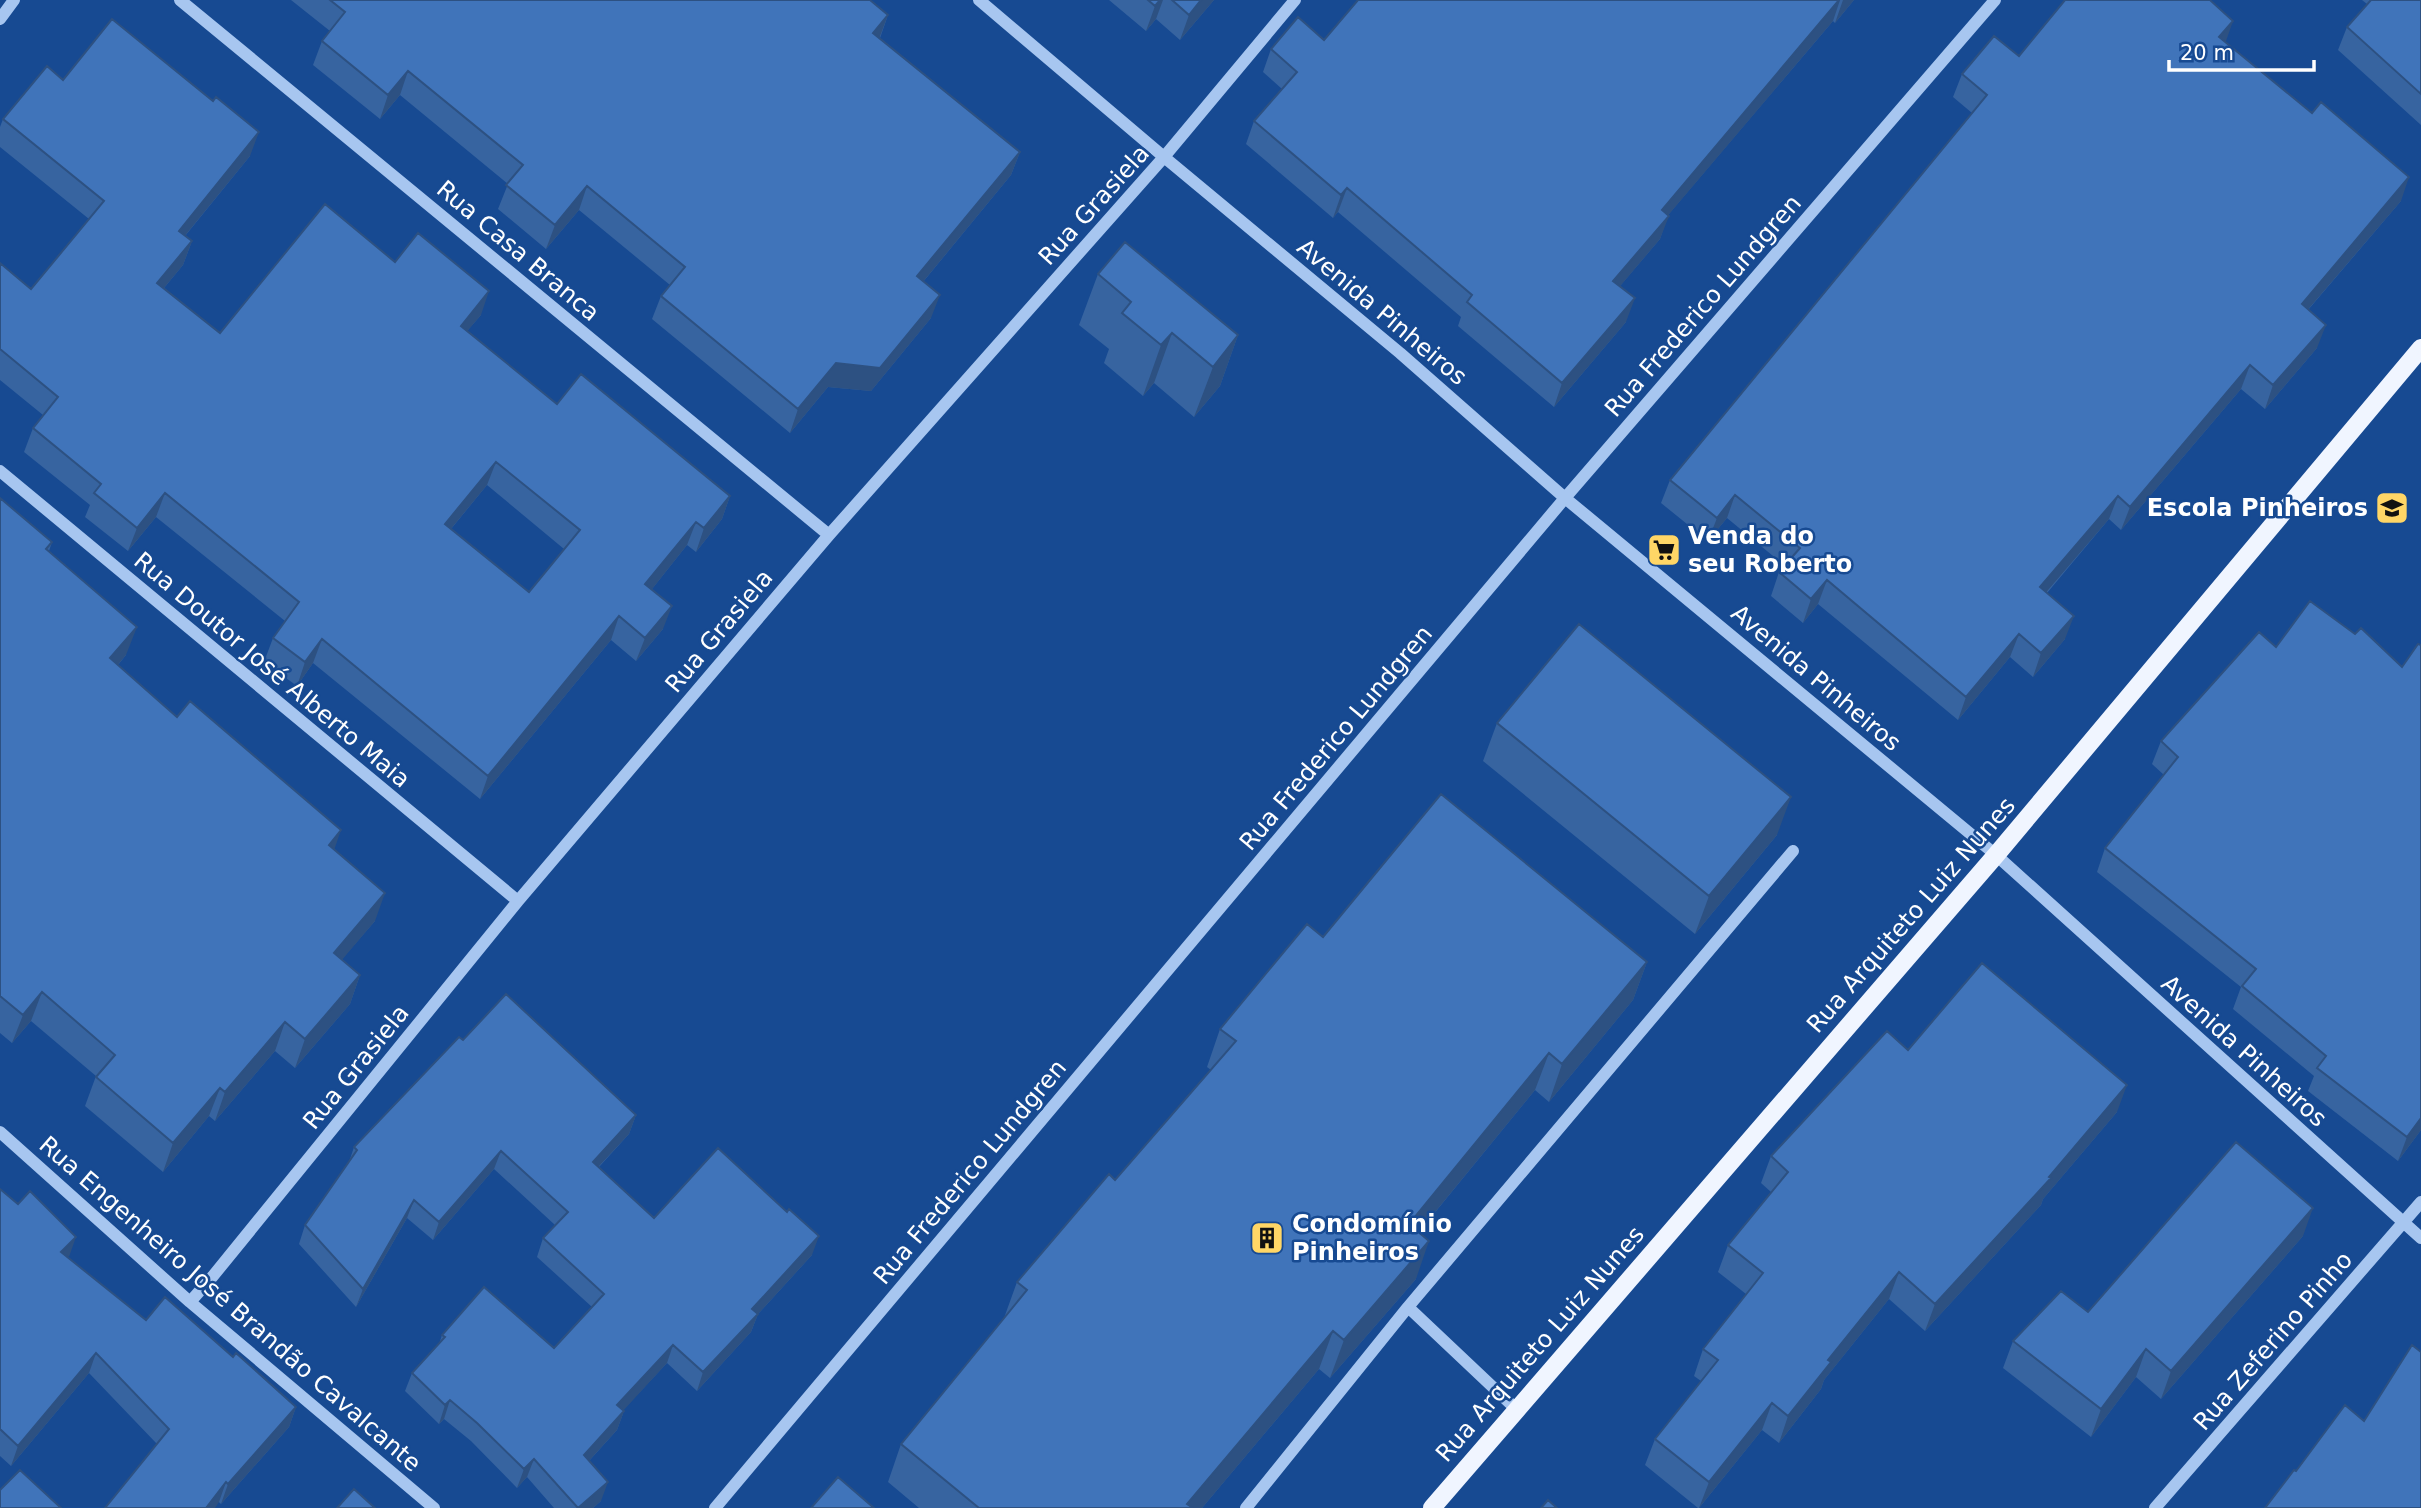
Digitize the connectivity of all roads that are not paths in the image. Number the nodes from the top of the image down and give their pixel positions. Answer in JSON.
{"nodes":[{"id":1,"x":14,"y":0,"type":"edge"},
{"id":2,"x":180,"y":0,"type":"edge"},
{"id":3,"x":979,"y":0,"type":"edge"},
{"id":4,"x":1295,"y":0,"type":"edge"},
{"id":5,"x":1994,"y":0,"type":"edge"},
{"id":6,"x":0,"y":19,"type":"edge"},
{"id":7,"x":1164,"y":157,"type":"junction"},
{"id":8,"x":2421,"y":348,"type":"edge"},
{"id":9,"x":0,"y":471,"type":"edge"},
{"id":10,"x":1565,"y":498,"type":"junction"},
{"id":11,"x":829,"y":535,"type":"junction"},
{"id":12,"x":1793,"y":851,"type":"dead end"},
{"id":13,"x":1996,"y":855,"type":"junction"},
{"id":14,"x":518,"y":901,"type":"junction"},
{"id":15,"x":0,"y":1132,"type":"edge"},
{"id":16,"x":2421,"y":1202,"type":"edge"},
{"id":17,"x":2403,"y":1223,"type":"junction"},
{"id":18,"x":2421,"y":1238,"type":"edge"},
{"id":19,"x":190,"y":1301,"type":"junction"},
{"id":20,"x":1408,"y":1307,"type":"junction"},
{"id":21,"x":1516,"y":1409,"type":"junction"},
{"id":22,"x":434,"y":1508,"type":"edge"},
{"id":23,"x":715,"y":1508,"type":"edge"},
{"id":24,"x":1246,"y":1508,"type":"edge"},
{"id":25,"x":1432,"y":1508,"type":"edge"},
{"id":26,"x":2155,"y":1508,"type":"edge"}],
"edges":[{"from":1,"to":6,"type":"street"},
{"from":2,"to":11,"type":"street","name":"Rua Casa Branca"},
{"from":3,"to":7,"type":"street","name":"Avenida Pinheiros"},
{"from":4,"to":7,"type":"street","name":"Rua Grasiela"},
{"from":5,"to":10,"type":"street","name":"Rua Frederico Lundgren"},
{"from":7,"to":10,"type":"street","name":"Avenida Pinheiros"},
{"from":7,"to":11,"type":"street","name":"Rua Grasiela"},
{"from":8,"to":13,"type":"main road","name":"Rua Arquiteto Luiz Nunes"},
{"from":9,"to":14,"type":"street","name":"Rua Doutor José Alberto Maia"},
{"from":10,"to":13,"type":"street","name":"Avenida Pinheiros"},
{"from":10,"to":23,"type":"street","name":"Rua Frederico Lundgren"},
{"from":11,"to":14,"type":"street","name":"Rua Grasiela"},
{"from":12,"to":20,"type":"street"},
{"from":13,"to":17,"type":"street","name":"Avenida Pinheiros"},
{"from":13,"to":21,"type":"main road","name":"Rua Arquiteto Luiz Nunes"},
{"from":14,"to":19,"type":"street","name":"Rua Grasiela"},
{"from":15,"to":19,"type":"street","name":"Rua Engenheiro José Brandão Cavalcante"},
{"from":16,"to":17,"type":"street","name":"Rua Zeferino Pinho"},
{"from":17,"to":18,"type":"street","name":"Avenida Pinheiros"},
{"from":17,"to":26,"type":"street","name":"Rua Zeferino Pinho"},
{"from":19,"to":22,"type":"street","name":"Rua Engenheiro José Brandão Cavalcante"},
{"from":20,"to":21,"type":"street"},
{"from":20,"to":24,"type":"street"},
{"from":21,"to":25,"type":"main road","name":"Rua Arquiteto Luiz Nunes"}]}
